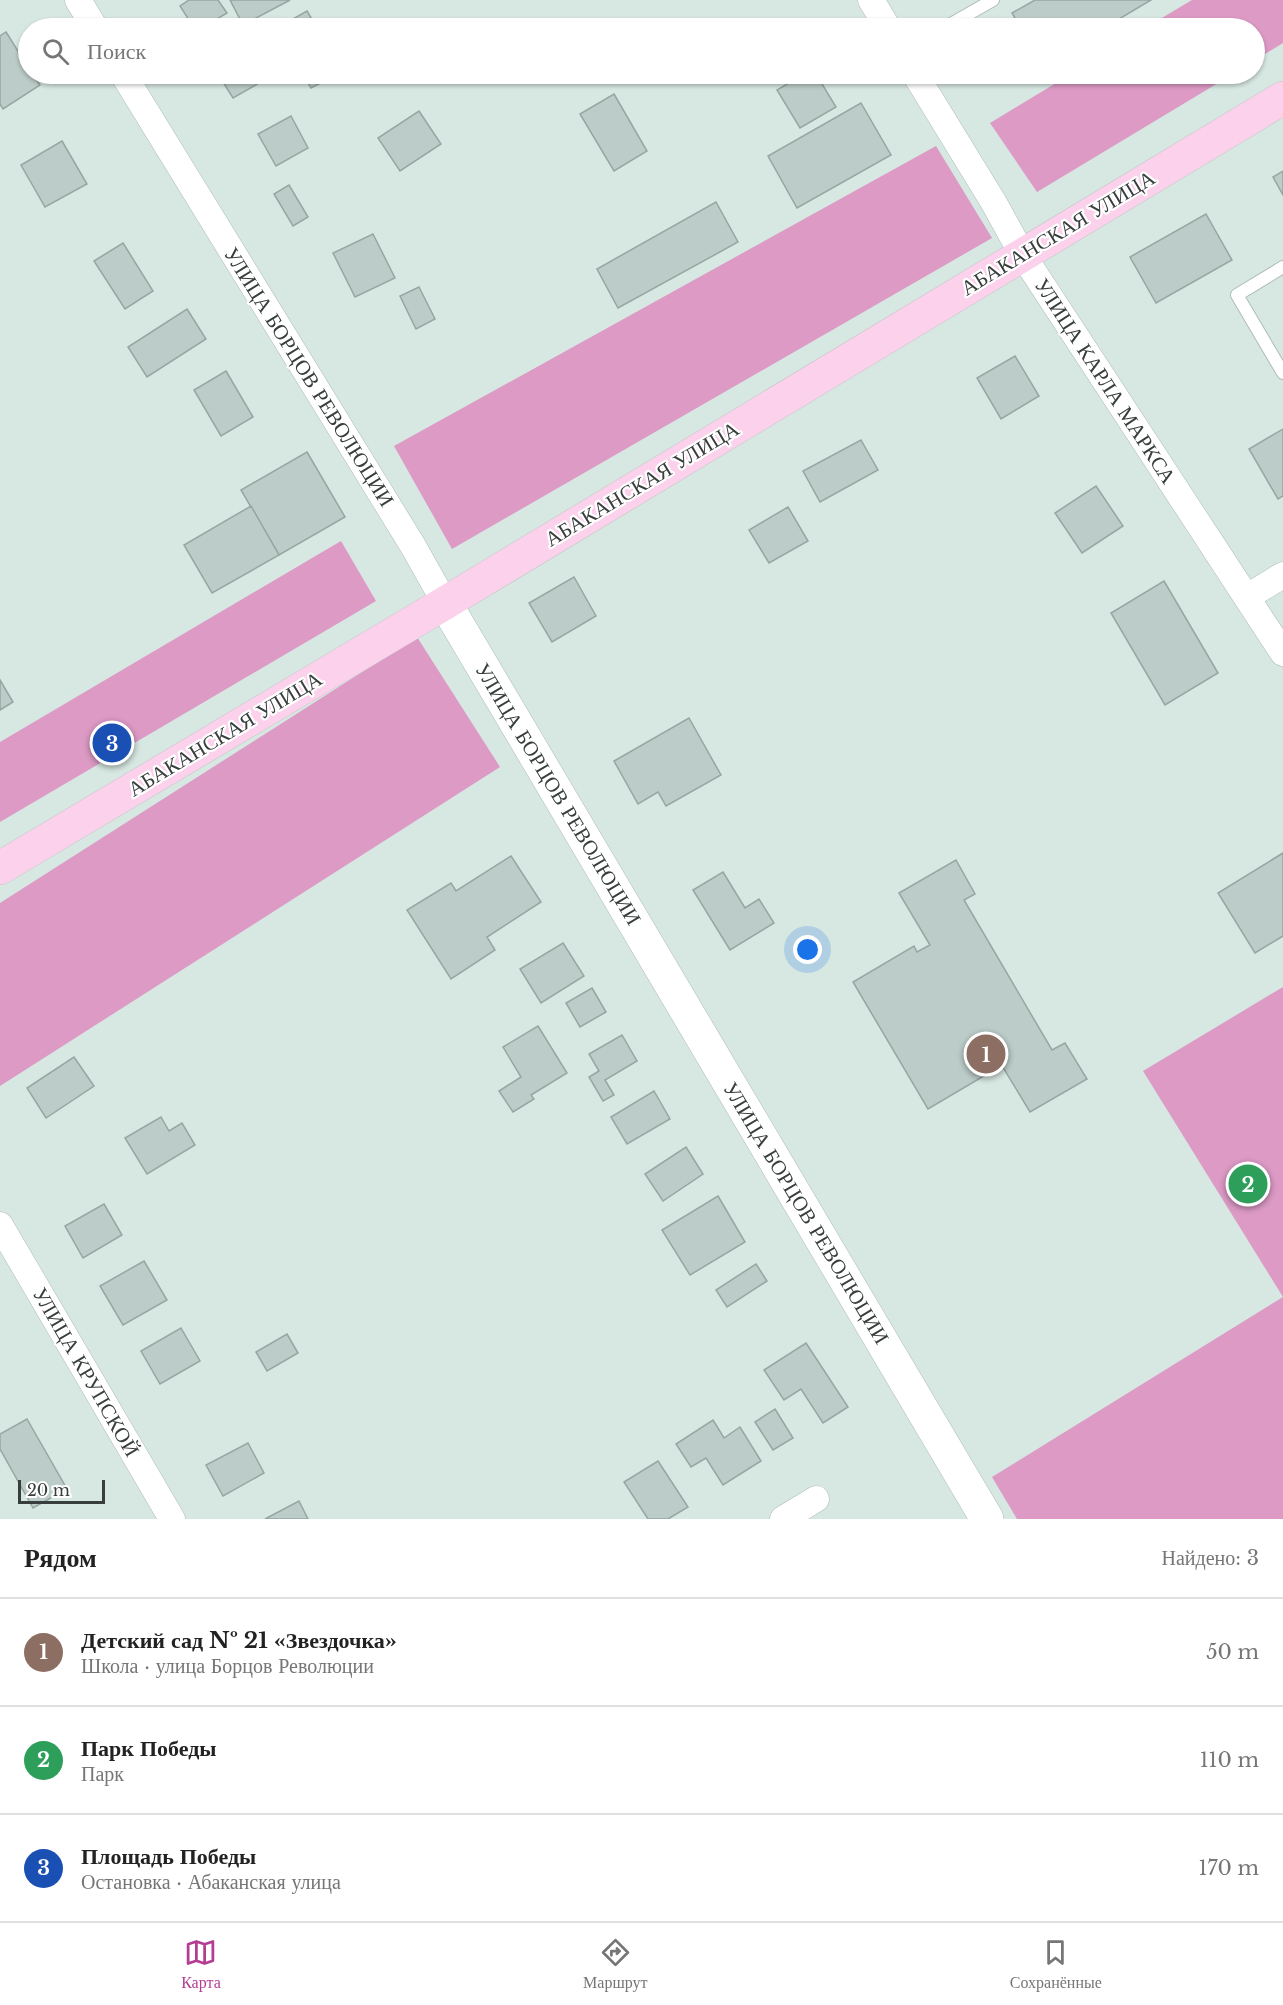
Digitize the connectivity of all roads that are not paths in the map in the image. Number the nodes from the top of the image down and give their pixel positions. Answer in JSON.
{"nodes":[{"id":1,"x":78,"y":0,"type":"edge"},
{"id":2,"x":872,"y":0,"type":"edge"},
{"id":3,"x":993,"y":0,"type":"edge"},
{"id":4,"x":89,"y":18,"type":"edge"},
{"id":5,"x":882,"y":18,"type":"edge"},
{"id":6,"x":962,"y":18,"type":"edge"},
{"id":7,"x":129,"y":84,"type":"edge"},
{"id":8,"x":921,"y":84,"type":"edge"},
{"id":9,"x":1283,"y":98,"type":"edge"},
{"id":10,"x":1022,"y":254,"type":"junction"},
{"id":11,"x":1283,"y":267,"type":"edge"},
{"id":12,"x":1283,"y":373,"type":"edge"},
{"id":13,"x":1283,"y":575,"type":"edge"},
{"id":14,"x":1247,"y":597,"type":"junction"},
{"id":15,"x":445,"y":603,"type":"junction"},
{"id":16,"x":1283,"y":653,"type":"edge"},
{"id":17,"x":0,"y":868,"type":"edge"},
{"id":18,"x":0,"y":1225,"type":"edge"},
{"id":19,"x":816,"y":1499,"type":"dead end"},
{"id":20,"x":172,"y":1519,"type":"edge"},
{"id":21,"x":783,"y":1519,"type":"edge"},
{"id":22,"x":987,"y":1519,"type":"edge"}],
"edges":[{"from":1,"to":4,"type":"street"},
{"from":2,"to":5,"type":"street"},
{"from":3,"to":6,"type":"lane"},
{"from":7,"to":15,"type":"street","name":"УЛИЦА БОРЦОВ РЕВОЛЮЦИИ"},
{"from":8,"to":10,"type":"street","name":"УЛИЦА КАРЛА МАРКСА"},
{"from":9,"to":10,"type":"main road","name":"АБАКАНСКАЯ УЛИЦА"},
{"from":10,"to":14,"type":"street","name":"УЛИЦА КАРЛА МАРКСА"},
{"from":10,"to":15,"type":"main road","name":"АБАКАНСКАЯ УЛИЦА"},
{"from":11,"to":12,"type":"lane"},
{"from":13,"to":14,"type":"street"},
{"from":14,"to":16,"type":"street","name":"УЛИЦА КАРЛА МАРКСА"},
{"from":15,"to":17,"type":"main road","name":"АБАКАНСКАЯ УЛИЦА"},
{"from":15,"to":22,"type":"street","name":"УЛИЦА БОРЦОВ РЕВОЛЮЦИИ"},
{"from":18,"to":20,"type":"street","name":"УЛИЦА КРУПСКОЙ"},
{"from":19,"to":21,"type":"street"}]}
